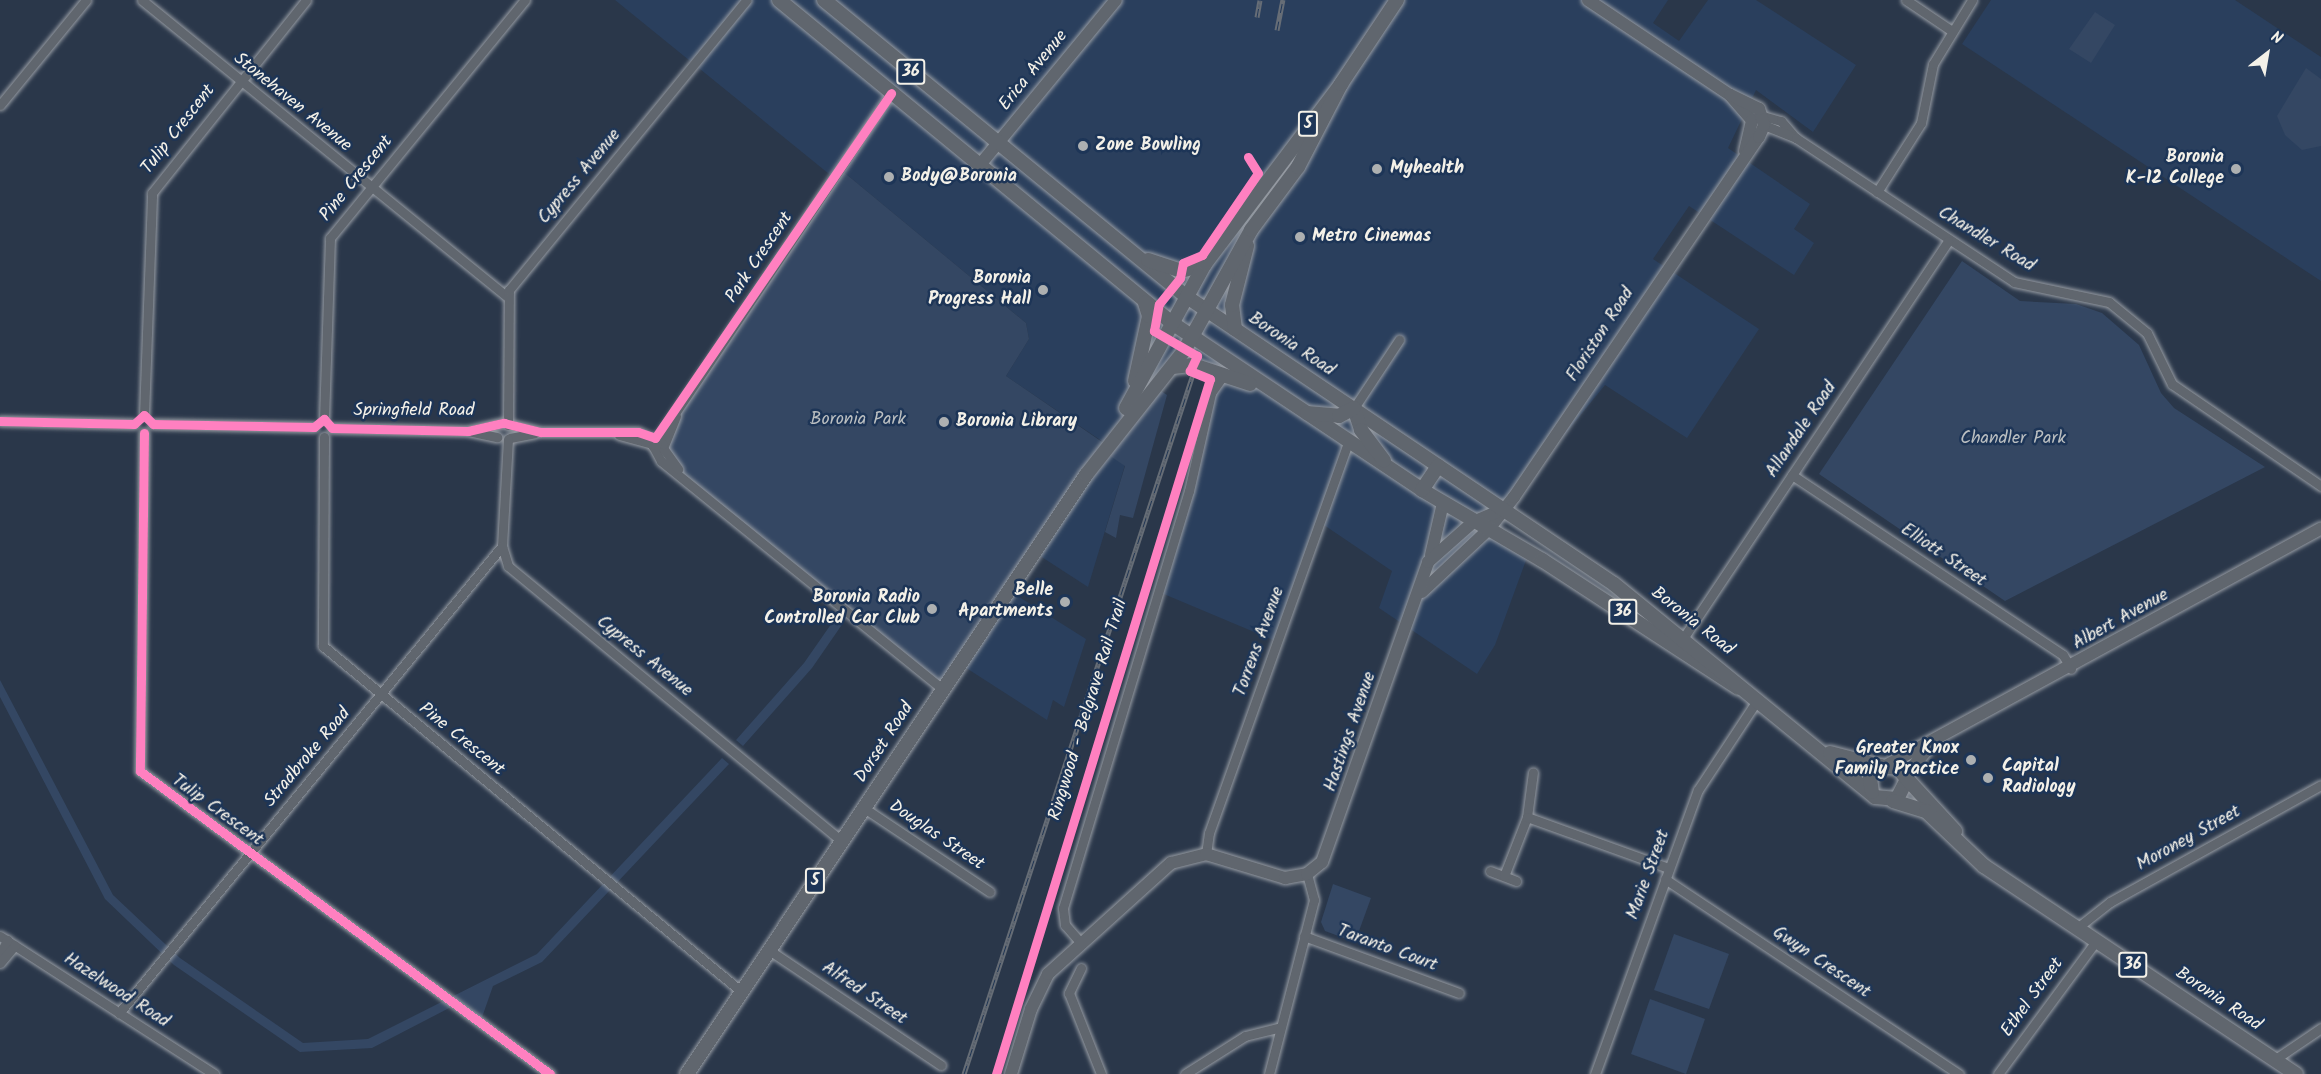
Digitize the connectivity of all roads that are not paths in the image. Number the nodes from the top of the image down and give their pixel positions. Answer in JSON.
{"nodes":[{"id":1,"x":86,"y":0,"type":"edge"},
{"id":2,"x":142,"y":0,"type":"edge"},
{"id":3,"x":306,"y":0,"type":"edge"},
{"id":4,"x":525,"y":0,"type":"edge"},
{"id":5,"x":747,"y":0,"type":"edge"},
{"id":6,"x":779,"y":0,"type":"edge"},
{"id":7,"x":824,"y":0,"type":"edge"},
{"id":8,"x":1116,"y":0,"type":"edge"},
{"id":9,"x":1396,"y":0,"type":"edge"},
{"id":10,"x":1588,"y":0,"type":"edge"},
{"id":11,"x":1906,"y":0,"type":"edge"},
{"id":12,"x":1972,"y":0,"type":"edge"},
{"id":13,"x":1952,"y":31,"type":"junction"},
{"id":14,"x":240,"y":81,"type":"junction"},
{"id":15,"x":1341,"y":84,"type":"junction"},
{"id":16,"x":891,"y":93,"type":"junction"},
{"id":17,"x":0,"y":105,"type":"edge"},
{"id":18,"x":1760,"y":120,"type":"junction"},
{"id":19,"x":997,"y":145,"type":"junction"},
{"id":20,"x":979,"y":166,"type":"junction"},
{"id":21,"x":370,"y":188,"type":"junction"},
{"id":22,"x":1877,"y":192,"type":"junction"},
{"id":23,"x":1251,"y":230,"type":"junction"},
{"id":24,"x":1948,"y":241,"type":"junction"},
{"id":25,"x":1120,"y":244,"type":"junction"},
{"id":26,"x":1205,"y":264,"type":"junction"},
{"id":27,"x":507,"y":296,"type":"junction"},
{"id":28,"x":1187,"y":297,"type":"junction"},
{"id":29,"x":1145,"y":303,"type":"junction"},
{"id":30,"x":1206,"y":310,"type":"junction"},
{"id":31,"x":1172,"y":323,"type":"junction"},
{"id":32,"x":1235,"y":329,"type":"junction"},
{"id":33,"x":1192,"y":337,"type":"junction"},
{"id":34,"x":1398,"y":340,"type":"dead end"},
{"id":35,"x":1173,"y":367,"type":"junction"},
{"id":36,"x":1225,"y":374,"type":"junction"},
{"id":37,"x":505,"y":399,"type":"junction"},
{"id":38,"x":1282,"y":399,"type":"junction"},
{"id":39,"x":1126,"y":408,"type":"junction"},
{"id":40,"x":1354,"y":408,"type":"junction"},
{"id":41,"x":1305,"y":413,"type":"junction"},
{"id":42,"x":144,"y":415,"type":"junction"},
{"id":43,"x":324,"y":419,"type":"junction"},
{"id":44,"x":0,"y":421,"type":"edge"},
{"id":45,"x":135,"y":424,"type":"junction"},
{"id":46,"x":153,"y":424,"type":"junction"},
{"id":47,"x":497,"y":426,"type":"junction"},
{"id":48,"x":509,"y":426,"type":"junction"},
{"id":49,"x":314,"y":427,"type":"junction"},
{"id":50,"x":332,"y":428,"type":"junction"},
{"id":51,"x":468,"y":431,"type":"junction"},
{"id":52,"x":541,"y":432,"type":"junction"},
{"id":53,"x":144,"y":433,"type":"junction"},
{"id":54,"x":1117,"y":434,"type":"junction"},
{"id":55,"x":324,"y":437,"type":"junction"},
{"id":56,"x":504,"y":438,"type":"junction"},
{"id":57,"x":1348,"y":442,"type":"junction"},
{"id":58,"x":657,"y":443,"type":"junction"},
{"id":59,"x":1438,"y":466,"type":"junction"},
{"id":60,"x":1393,"y":472,"type":"junction"},
{"id":61,"x":1792,"y":475,"type":"junction"},
{"id":62,"x":2321,"y":486,"type":"edge"},
{"id":63,"x":1422,"y":490,"type":"junction"},
{"id":64,"x":1443,"y":503,"type":"junction"},
{"id":65,"x":1504,"y":509,"type":"junction"},
{"id":66,"x":1473,"y":522,"type":"junction"},
{"id":67,"x":2321,"y":528,"type":"edge"},
{"id":68,"x":1488,"y":530,"type":"junction"},
{"id":69,"x":502,"y":546,"type":"junction"},
{"id":70,"x":503,"y":557,"type":"junction"},
{"id":71,"x":1428,"y":562,"type":"junction"},
{"id":72,"x":478,"y":579,"type":"junction"},
{"id":73,"x":1419,"y":595,"type":"junction"},
{"id":74,"x":1684,"y":637,"type":"junction"},
{"id":75,"x":2071,"y":669,"type":"junction"},
{"id":76,"x":943,"y":689,"type":"junction"},
{"id":77,"x":382,"y":695,"type":"junction"},
{"id":78,"x":1757,"y":698,"type":"junction"},
{"id":79,"x":1938,"y":741,"type":"junction"},
{"id":80,"x":1822,"y":750,"type":"junction"},
{"id":81,"x":1884,"y":765,"type":"junction"},
{"id":82,"x":1533,"y":772,"type":"dead end"},
{"id":83,"x":1906,"y":777,"type":"junction"},
{"id":84,"x":2321,"y":785,"type":"edge"},
{"id":85,"x":1872,"y":792,"type":"junction"},
{"id":86,"x":1893,"y":801,"type":"junction"},
{"id":87,"x":864,"y":808,"type":"junction"},
{"id":88,"x":1527,"y":817,"type":"junction"},
{"id":89,"x":842,"y":841,"type":"junction"},
{"id":90,"x":1206,"y":854,"type":"junction"},
{"id":91,"x":249,"y":855,"type":"junction"},
{"id":92,"x":1972,"y":855,"type":"junction"},
{"id":93,"x":1669,"y":868,"type":"junction"},
{"id":94,"x":1490,"y":870,"type":"dead end"},
{"id":95,"x":1307,"y":874,"type":"junction"},
{"id":96,"x":1504,"y":876,"type":"junction"},
{"id":97,"x":1665,"y":879,"type":"junction"},
{"id":98,"x":1516,"y":881,"type":"dead end"},
{"id":99,"x":990,"y":892,"type":"dead end"},
{"id":100,"x":2077,"y":928,"type":"junction"},
{"id":101,"x":1304,"y":936,"type":"junction"},
{"id":102,"x":7,"y":940,"type":"edge"},
{"id":103,"x":2096,"y":941,"type":"junction"},
{"id":104,"x":1076,"y":945,"type":"junction"},
{"id":105,"x":769,"y":950,"type":"junction"},
{"id":106,"x":0,"y":954,"type":"edge"},
{"id":107,"x":0,"y":963,"type":"edge"},
{"id":108,"x":1081,"y":968,"type":"dead end"},
{"id":109,"x":742,"y":992,"type":"junction"},
{"id":110,"x":1460,"y":993,"type":"dead end"},
{"id":111,"x":119,"y":1012,"type":"junction"},
{"id":112,"x":1280,"y":1027,"type":"junction"},
{"id":113,"x":2321,"y":1028,"type":"edge"},
{"id":114,"x":2274,"y":1060,"type":"junction"},
{"id":115,"x":940,"y":1065,"type":"dead end"},
{"id":116,"x":214,"y":1074,"type":"edge"},
{"id":117,"x":550,"y":1074,"type":"edge"},
{"id":118,"x":687,"y":1074,"type":"edge"},
{"id":119,"x":1011,"y":1074,"type":"edge"},
{"id":120,"x":1101,"y":1074,"type":"edge"},
{"id":121,"x":1185,"y":1074,"type":"edge"},
{"id":122,"x":1269,"y":1074,"type":"edge"},
{"id":123,"x":1595,"y":1074,"type":"edge"},
{"id":124,"x":1959,"y":1074,"type":"edge"},
{"id":125,"x":1998,"y":1074,"type":"edge"},
{"id":126,"x":2296,"y":1074,"type":"edge"}],
"edges":[{"from":1,"to":17,"type":"street"},
{"from":2,"to":14,"type":"street","name":"Stonehaven Avenue"},
{"from":3,"to":14,"type":"street","name":"Tulip Crescent"},
{"from":4,"to":21,"type":"street","name":"Pine Crescent"},
{"from":5,"to":27,"type":"street","name":"Cypress Avenue"},
{"from":6,"to":16,"type":"main road","name":"Boronia Road","number":"36"},
{"from":7,"to":19,"type":"main road","name":"Boronia Road","number":"36"},
{"from":8,"to":19,"type":"main road","name":"Erica Avenue"},
{"from":9,"to":15,"type":"main road","name":"Dorset Road","number":"5"},
{"from":10,"to":18,"type":"main road","name":"Chandler Road"},
{"from":11,"to":13,"type":"street"},
{"from":12,"to":13,"type":"street"},
{"from":13,"to":22,"type":"street"},
{"from":14,"to":21,"type":"street","name":"Stonehaven Avenue"},
{"from":14,"to":42,"type":"street","name":"Tulip Crescent"},
{"from":15,"to":23,"type":"main road","name":"Dorset Road","number":"5"},
{"from":15,"to":26,"type":"main road","name":"Dorset Road","number":"5"},
{"from":16,"to":20,"type":"main road","name":"Boronia Road","number":"36"},
{"from":16,"to":58,"type":"street","name":"Park Crescent"},
{"from":18,"to":22,"type":"street","name":"Chandler Road"},
{"from":18,"to":65,"type":"main road","name":"Floriston Road"},
{"from":19,"to":20,"type":"main road","name":"Erica Avenue"},
{"from":19,"to":25,"type":"main road","name":"Boronia Road","number":"36"},
{"from":20,"to":29,"type":"main road","name":"Boronia Road","number":"36"},
{"from":21,"to":27,"type":"street","name":"Stonehaven Avenue"},
{"from":21,"to":43,"type":"street","name":"Pine Crescent"},
{"from":22,"to":24,"type":"street","name":"Chandler Road"},
{"from":23,"to":30,"type":"main road","name":"Dorset Road","number":"5"},
{"from":23,"to":32,"type":"main road"},
{"from":24,"to":61,"type":"street","name":"Allandale Road"},
{"from":24,"to":62,"type":"street","name":"Chandler Road"},
{"from":25,"to":26,"type":"main road"},
{"from":25,"to":28,"type":"main road","name":"Boronia Road","number":"36"},
{"from":26,"to":28,"type":"main road","name":"Dorset Road","number":"5"},
{"from":27,"to":37,"type":"street"},
{"from":28,"to":30,"type":"main road","name":"Boronia Road","number":"36"},
{"from":28,"to":31,"type":"main road","name":"Dorset Road","number":"5"},
{"from":29,"to":31,"type":"main road","name":"Boronia Road","number":"36"},
{"from":29,"to":39,"type":"main road","name":"Dorset Road"},
{"from":30,"to":32,"type":"main road","name":"Boronia Road","number":"36"},
{"from":30,"to":33,"type":"main road","name":"Dorset Road","number":"5"},
{"from":31,"to":33,"type":"main road","name":"Boronia Road","number":"36"},
{"from":31,"to":39,"type":"main road","name":"Dorset Road","number":"5"},
{"from":32,"to":40,"type":"main road","name":"Boronia Road","number":"36"},
{"from":33,"to":35,"type":"main road","name":"Dorset Road","number":"5"},
{"from":33,"to":38,"type":"main road","name":"Boronia Road","number":"36"},
{"from":34,"to":40,"type":"street"},
{"from":35,"to":36,"type":"main road","name":"Boronia Road"},
{"from":35,"to":54,"type":"main road","name":"Dorset Road","number":"5"},
{"from":36,"to":38,"type":"main road","name":"Boronia Road"},
{"from":36,"to":104,"type":"street"},
{"from":37,"to":47,"type":"street"},
{"from":37,"to":48,"type":"street"},
{"from":38,"to":41,"type":"main road","name":"Boronia Road","number":"36"},
{"from":39,"to":54,"type":"main road","name":"Dorset Road","number":"5"},
{"from":40,"to":41,"type":"main road"},
{"from":40,"to":59,"type":"main road","name":"Boronia Road","number":"36"},
{"from":40,"to":60,"type":"main road"},
{"from":41,"to":57,"type":"main road","name":"Boronia Road","number":"36"},
{"from":42,"to":45,"type":"street"},
{"from":42,"to":46,"type":"street"},
{"from":43,"to":49,"type":"street"},
{"from":43,"to":50,"type":"street"},
{"from":44,"to":45,"type":"street"},
{"from":45,"to":53,"type":"street"},
{"from":46,"to":49,"type":"street"},
{"from":46,"to":53,"type":"street"},
{"from":47,"to":48,"type":"street","name":"Springfield Road"},
{"from":47,"to":51,"type":"street","name":"Springfield Road"},
{"from":47,"to":56,"type":"street"},
{"from":48,"to":52,"type":"street","name":"Springfield Road"},
{"from":48,"to":56,"type":"street"},
{"from":49,"to":55,"type":"street"},
{"from":50,"to":51,"type":"street","name":"Springfield Road"},
{"from":50,"to":55,"type":"street"},
{"from":51,"to":56,"type":"street","name":"Springfield Road"},
{"from":52,"to":56,"type":"street","name":"Springfield Road"},
{"from":52,"to":58,"type":"street","name":"Springfield Road"},
{"from":53,"to":91,"type":"street","name":"Tulip Crescent"},
{"from":54,"to":76,"type":"main road","name":"Dorset Road","number":"5"},
{"from":55,"to":77,"type":"street","name":"Pine Crescent"},
{"from":56,"to":69,"type":"street"},
{"from":57,"to":60,"type":"main road","name":"Boronia Road","number":"36"},
{"from":57,"to":90,"type":"street","name":"Torrens Avenue"},
{"from":58,"to":76,"type":"street"},
{"from":59,"to":63,"type":"main road"},
{"from":59,"to":65,"type":"main road","name":"Boronia Road","number":"36"},
{"from":60,"to":63,"type":"main road","name":"Boronia Road","number":"36"},
{"from":61,"to":74,"type":"street","name":"Allandale Road"},
{"from":61,"to":75,"type":"street","name":"Elliott Street"},
{"from":63,"to":64,"type":"main road","name":"Boronia Road","number":"36"},
{"from":64,"to":66,"type":"main road","name":"Boronia Road","number":"36"},
{"from":64,"to":71,"type":"main road","name":"Hastings Avenue"},
{"from":65,"to":66,"type":"main road"},
{"from":65,"to":68,"type":"main road","name":"Hastings Avenue"},
{"from":65,"to":74,"type":"main road","name":"Boronia Road","number":"36"},
{"from":66,"to":68,"type":"main road","name":"Boronia Road","number":"36"},
{"from":66,"to":71,"type":"main road"},
{"from":67,"to":75,"type":"main road","name":"Albert Avenue"},
{"from":68,"to":73,"type":"main road","name":"Hastings Avenue"},
{"from":68,"to":78,"type":"main road","name":"Boronia Road","number":"36"},
{"from":69,"to":70,"type":"street"},
{"from":69,"to":72,"type":"street","name":"Stradbroke Road"},
{"from":70,"to":72,"type":"street","name":"Stradbroke Road"},
{"from":70,"to":89,"type":"street","name":"Cypress Avenue"},
{"from":71,"to":73,"type":"main road","name":"Hastings Avenue"},
{"from":72,"to":77,"type":"street","name":"Stradbroke Road"},
{"from":73,"to":95,"type":"main road","name":"Hastings Avenue"},
{"from":74,"to":78,"type":"main road","name":"Boronia Road","number":"36"},
{"from":75,"to":79,"type":"main road","name":"Albert Avenue"},
{"from":76,"to":87,"type":"main road","name":"Dorset Road","number":"5"},
{"from":77,"to":91,"type":"street","name":"Stradbroke Road"},
{"from":77,"to":109,"type":"street","name":"Pine Crescent"},
{"from":78,"to":80,"type":"main road","name":"Boronia Road","number":"36"},
{"from":78,"to":93,"type":"street","name":"Marie Street"},
{"from":79,"to":81,"type":"main road","name":"Albert Avenue"},
{"from":79,"to":83,"type":"main road","name":"Albert Avenue"},
{"from":80,"to":81,"type":"main road","name":"Boronia Road","number":"36"},
{"from":80,"to":85,"type":"main road","name":"Boronia Road","number":"36"},
{"from":81,"to":83,"type":"main road","number":"36"},
{"from":81,"to":85,"type":"main road"},
{"from":82,"to":88,"type":"street"},
{"from":83,"to":86,"type":"main road"},
{"from":83,"to":92,"type":"main road","name":"Boronia Road","number":"36"},
{"from":84,"to":100,"type":"street","name":"Moroney Street"},
{"from":85,"to":86,"type":"main road","number":"36"},
{"from":86,"to":92,"type":"main road","name":"Boronia Road","number":"36"},
{"from":87,"to":89,"type":"main road","name":"Dorset Road","number":"5"},
{"from":87,"to":99,"type":"street","name":"Douglas Street"},
{"from":88,"to":93,"type":"street"},
{"from":88,"to":96,"type":"street"},
{"from":89,"to":105,"type":"main road","name":"Dorset Road","number":"5"},
{"from":90,"to":95,"type":"main road"},
{"from":90,"to":104,"type":"main road"},
{"from":91,"to":111,"type":"street","name":"Stradbroke Road"},
{"from":91,"to":117,"type":"street","name":"Tulip Crescent"},
{"from":92,"to":100,"type":"main road","name":"Boronia Road","number":"36"},
{"from":93,"to":97,"type":"street","name":"Marie Street"},
{"from":94,"to":96,"type":"street"},
{"from":95,"to":101,"type":"street"},
{"from":96,"to":98,"type":"street"},
{"from":97,"to":123,"type":"street","name":"Marie Street"},
{"from":97,"to":124,"type":"street","name":"Gwyn Crescent"},
{"from":100,"to":103,"type":"main road","name":"Boronia Road","number":"36"},
{"from":101,"to":110,"type":"street","name":"Taranto Court"},
{"from":101,"to":112,"type":"street"},
{"from":102,"to":106,"type":"street"},
{"from":102,"to":107,"type":"street"},
{"from":102,"to":111,"type":"street","name":"Hazelwood Road"},
{"from":103,"to":114,"type":"main road","name":"Boronia Road","number":"36"},
{"from":103,"to":125,"type":"street","name":"Ethel Street"},
{"from":104,"to":119,"type":"main road"},
{"from":105,"to":109,"type":"main road","name":"Dorset Road","number":"5"},
{"from":105,"to":115,"type":"street","name":"Alfred Street"},
{"from":108,"to":120,"type":"street"},
{"from":109,"to":118,"type":"main road","name":"Dorset Road","number":"5"},
{"from":111,"to":116,"type":"street","name":"Hazelwood Road"},
{"from":112,"to":121,"type":"street"},
{"from":112,"to":122,"type":"street"},
{"from":113,"to":114,"type":"street"},
{"from":114,"to":126,"type":"main road","name":"Boronia Road","number":"36"}]}
